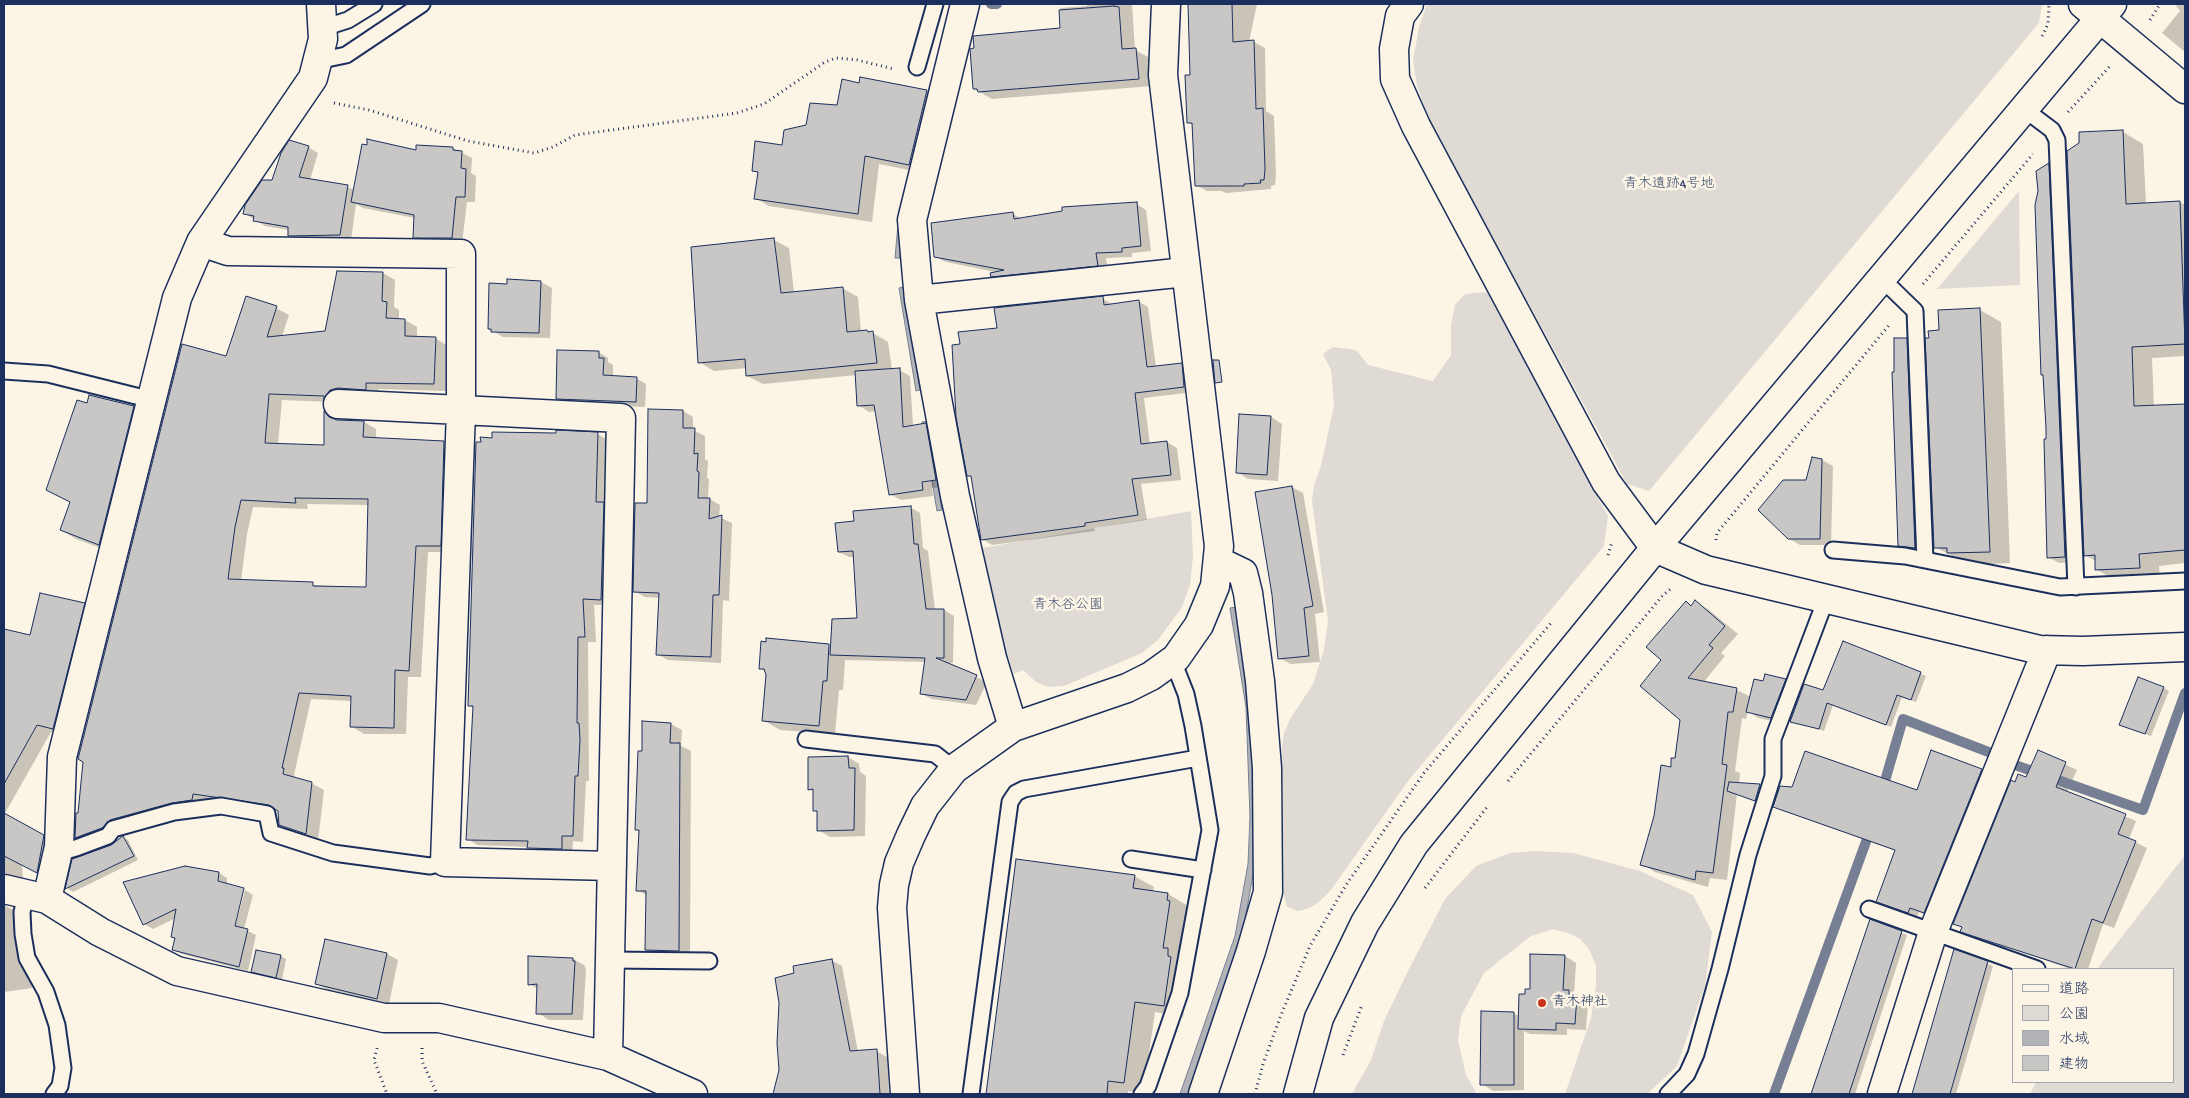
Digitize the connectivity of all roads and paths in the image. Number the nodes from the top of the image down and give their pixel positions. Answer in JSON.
{"nodes":[{"id":1,"x":374,"y":4,"type":"edge"},
{"id":2,"x":422,"y":4,"type":"edge"},
{"id":3,"x":935,"y":4,"type":"edge"},
{"id":4,"x":965,"y":4,"type":"edge"},
{"id":5,"x":1166,"y":4,"type":"edge"},
{"id":6,"x":1409,"y":4,"type":"edge"},
{"id":7,"x":2099,"y":8,"type":"edge"},
{"id":8,"x":322,"y":16,"type":"edge"},
{"id":9,"x":317,"y":61,"type":"junction"},
{"id":10,"x":2115,"y":64,"type":"dead end"},
{"id":11,"x":917,"y":67,"type":"joint"},
{"id":12,"x":2185,"y":89,"type":"edge"},
{"id":13,"x":301,"y":94,"type":"junction"},
{"id":14,"x":2024,"y":109,"type":"junction"},
{"id":15,"x":2052,"y":130,"type":"junction"},
{"id":16,"x":201,"y":242,"type":"junction"},
{"id":17,"x":1186,"y":272,"type":"junction"},
{"id":18,"x":1881,"y":278,"type":"junction"},
{"id":19,"x":919,"y":300,"type":"junction"},
{"id":20,"x":1908,"y":302,"type":"junction"},
{"id":21,"x":4,"y":370,"type":"edge"},
{"id":22,"x":152,"y":400,"type":"junction"},
{"id":23,"x":338,"y":404,"type":"dead end"},
{"id":24,"x":461,"y":410,"type":"junction"},
{"id":25,"x":1711,"y":534,"type":"dead end"},
{"id":26,"x":1717,"y":538,"type":"junction"},
{"id":27,"x":1717,"y":546,"type":"dead end"},
{"id":28,"x":1655,"y":548,"type":"junction"},
{"id":29,"x":1833,"y":550,"type":"dead end"},
{"id":30,"x":1925,"y":560,"type":"junction"},
{"id":31,"x":1218,"y":561,"type":"junction"},
{"id":32,"x":2185,"y":581,"type":"edge"},
{"id":33,"x":2076,"y":587,"type":"junction"},
{"id":34,"x":1676,"y":588,"type":"dead end"},
{"id":35,"x":1826,"y":599,"type":"junction"},
{"id":36,"x":2185,"y":647,"type":"edge"},
{"id":37,"x":2047,"y":650,"type":"junction"},
{"id":38,"x":1173,"y":661,"type":"junction"},
{"id":39,"x":1014,"y":727,"type":"junction"},
{"id":40,"x":806,"y":739,"type":"dead end"},
{"id":41,"x":1198,"y":758,"type":"junction"},
{"id":42,"x":954,"y":769,"type":"junction"},
{"id":43,"x":1502,"y":787,"type":"dead end"},
{"id":44,"x":1491,"y":802,"type":"dead end"},
{"id":45,"x":58,"y":852,"type":"junction"},
{"id":46,"x":1131,"y":859,"type":"dead end"},
{"id":47,"x":445,"y":862,"type":"junction"},
{"id":48,"x":612,"y":866,"type":"junction"},
{"id":49,"x":1203,"y":870,"type":"junction"},
{"id":50,"x":1422,"y":892,"type":"dead end"},
{"id":51,"x":25,"y":894,"type":"edge"},
{"id":52,"x":1869,"y":908,"type":"dead end"},
{"id":53,"x":1934,"y":932,"type":"junction"},
{"id":54,"x":610,"y":960,"type":"junction"},
{"id":55,"x":709,"y":961,"type":"dead end"},
{"id":56,"x":2034,"y":968,"type":"edge"},
{"id":57,"x":1362,"y":1003,"type":"dead end"},
{"id":58,"x":384,"y":1018,"type":"junction"},
{"id":59,"x":424,"y":1018,"type":"junction"},
{"id":60,"x":608,"y":1056,"type":"junction"},
{"id":61,"x":1340,"y":1064,"type":"dead end"},
{"id":62,"x":54,"y":1094,"type":"edge"},
{"id":63,"x":387,"y":1094,"type":"edge"},
{"id":64,"x":437,"y":1094,"type":"edge"},
{"id":65,"x":693,"y":1094,"type":"edge"},
{"id":66,"x":905,"y":1094,"type":"edge"},
{"id":67,"x":971,"y":1094,"type":"edge"},
{"id":68,"x":1142,"y":1094,"type":"edge"},
{"id":69,"x":1203,"y":1094,"type":"edge"},
{"id":70,"x":1298,"y":1094,"type":"edge"},
{"id":71,"x":1668,"y":1094,"type":"edge"},
{"id":72,"x":1882,"y":1094,"type":"edge"}],
"edges":[{"from":1,"to":8,"type":"lane"},
{"from":2,"to":9,"type":"lane"},
{"from":3,"to":11,"type":"lane"},
{"from":4,"to":19,"type":"street"},
{"from":5,"to":17,"type":"street"},
{"from":6,"to":28,"type":"street"},
{"from":7,"to":12,"type":"street"},
{"from":7,"to":14,"type":"street"},
{"from":8,"to":9,"type":"street"},
{"from":9,"to":13,"type":"street"},
{"from":10,"to":15,"type":"path"},
{"from":11,"to":13,"type":"path"},
{"from":13,"to":16,"type":"street"},
{"from":14,"to":15,"type":"lane"},
{"from":14,"to":18,"type":"street"},
{"from":15,"to":20,"type":"path"},
{"from":15,"to":33,"type":"lane"},
{"from":16,"to":22,"type":"street"},
{"from":16,"to":24,"type":"street"},
{"from":17,"to":19,"type":"street"},
{"from":17,"to":31,"type":"street"},
{"from":18,"to":20,"type":"lane"},
{"from":18,"to":28,"type":"street"},
{"from":19,"to":39,"type":"street"},
{"from":20,"to":26,"type":"path"},
{"from":20,"to":30,"type":"lane"},
{"from":21,"to":22,"type":"lane"},
{"from":22,"to":45,"type":"street"},
{"from":23,"to":24,"type":"street"},
{"from":24,"to":47,"type":"street"},
{"from":24,"to":48,"type":"street"},
{"from":25,"to":26,"type":"path"},
{"from":26,"to":27,"type":"path"},
{"from":28,"to":35,"type":"street"},
{"from":28,"to":70,"type":"street"},
{"from":29,"to":30,"type":"lane"},
{"from":30,"to":33,"type":"lane"},
{"from":31,"to":38,"type":"street"},
{"from":31,"to":69,"type":"street"},
{"from":32,"to":33,"type":"lane"},
{"from":34,"to":43,"type":"path"},
{"from":35,"to":37,"type":"street"},
{"from":35,"to":71,"type":"lane"},
{"from":36,"to":37,"type":"street"},
{"from":37,"to":53,"type":"street"},
{"from":38,"to":39,"type":"street"},
{"from":38,"to":41,"type":"lane"},
{"from":39,"to":42,"type":"street"},
{"from":40,"to":42,"type":"lane"},
{"from":41,"to":49,"type":"lane"},
{"from":41,"to":67,"type":"lane"},
{"from":42,"to":66,"type":"street"},
{"from":44,"to":50,"type":"path"},
{"from":45,"to":47,"type":"lane"},
{"from":45,"to":51,"type":"street"},
{"from":46,"to":49,"type":"lane"},
{"from":47,"to":48,"type":"street"},
{"from":48,"to":54,"type":"street"},
{"from":49,"to":68,"type":"lane"},
{"from":51,"to":58,"type":"street"},
{"from":51,"to":62,"type":"lane"},
{"from":52,"to":53,"type":"lane"},
{"from":53,"to":56,"type":"lane"},
{"from":53,"to":72,"type":"street"},
{"from":54,"to":55,"type":"lane"},
{"from":54,"to":60,"type":"street"},
{"from":57,"to":61,"type":"path"},
{"from":58,"to":59,"type":"street"},
{"from":58,"to":63,"type":"path"},
{"from":59,"to":60,"type":"street"},
{"from":59,"to":64,"type":"path"},
{"from":60,"to":65,"type":"street"}]}
